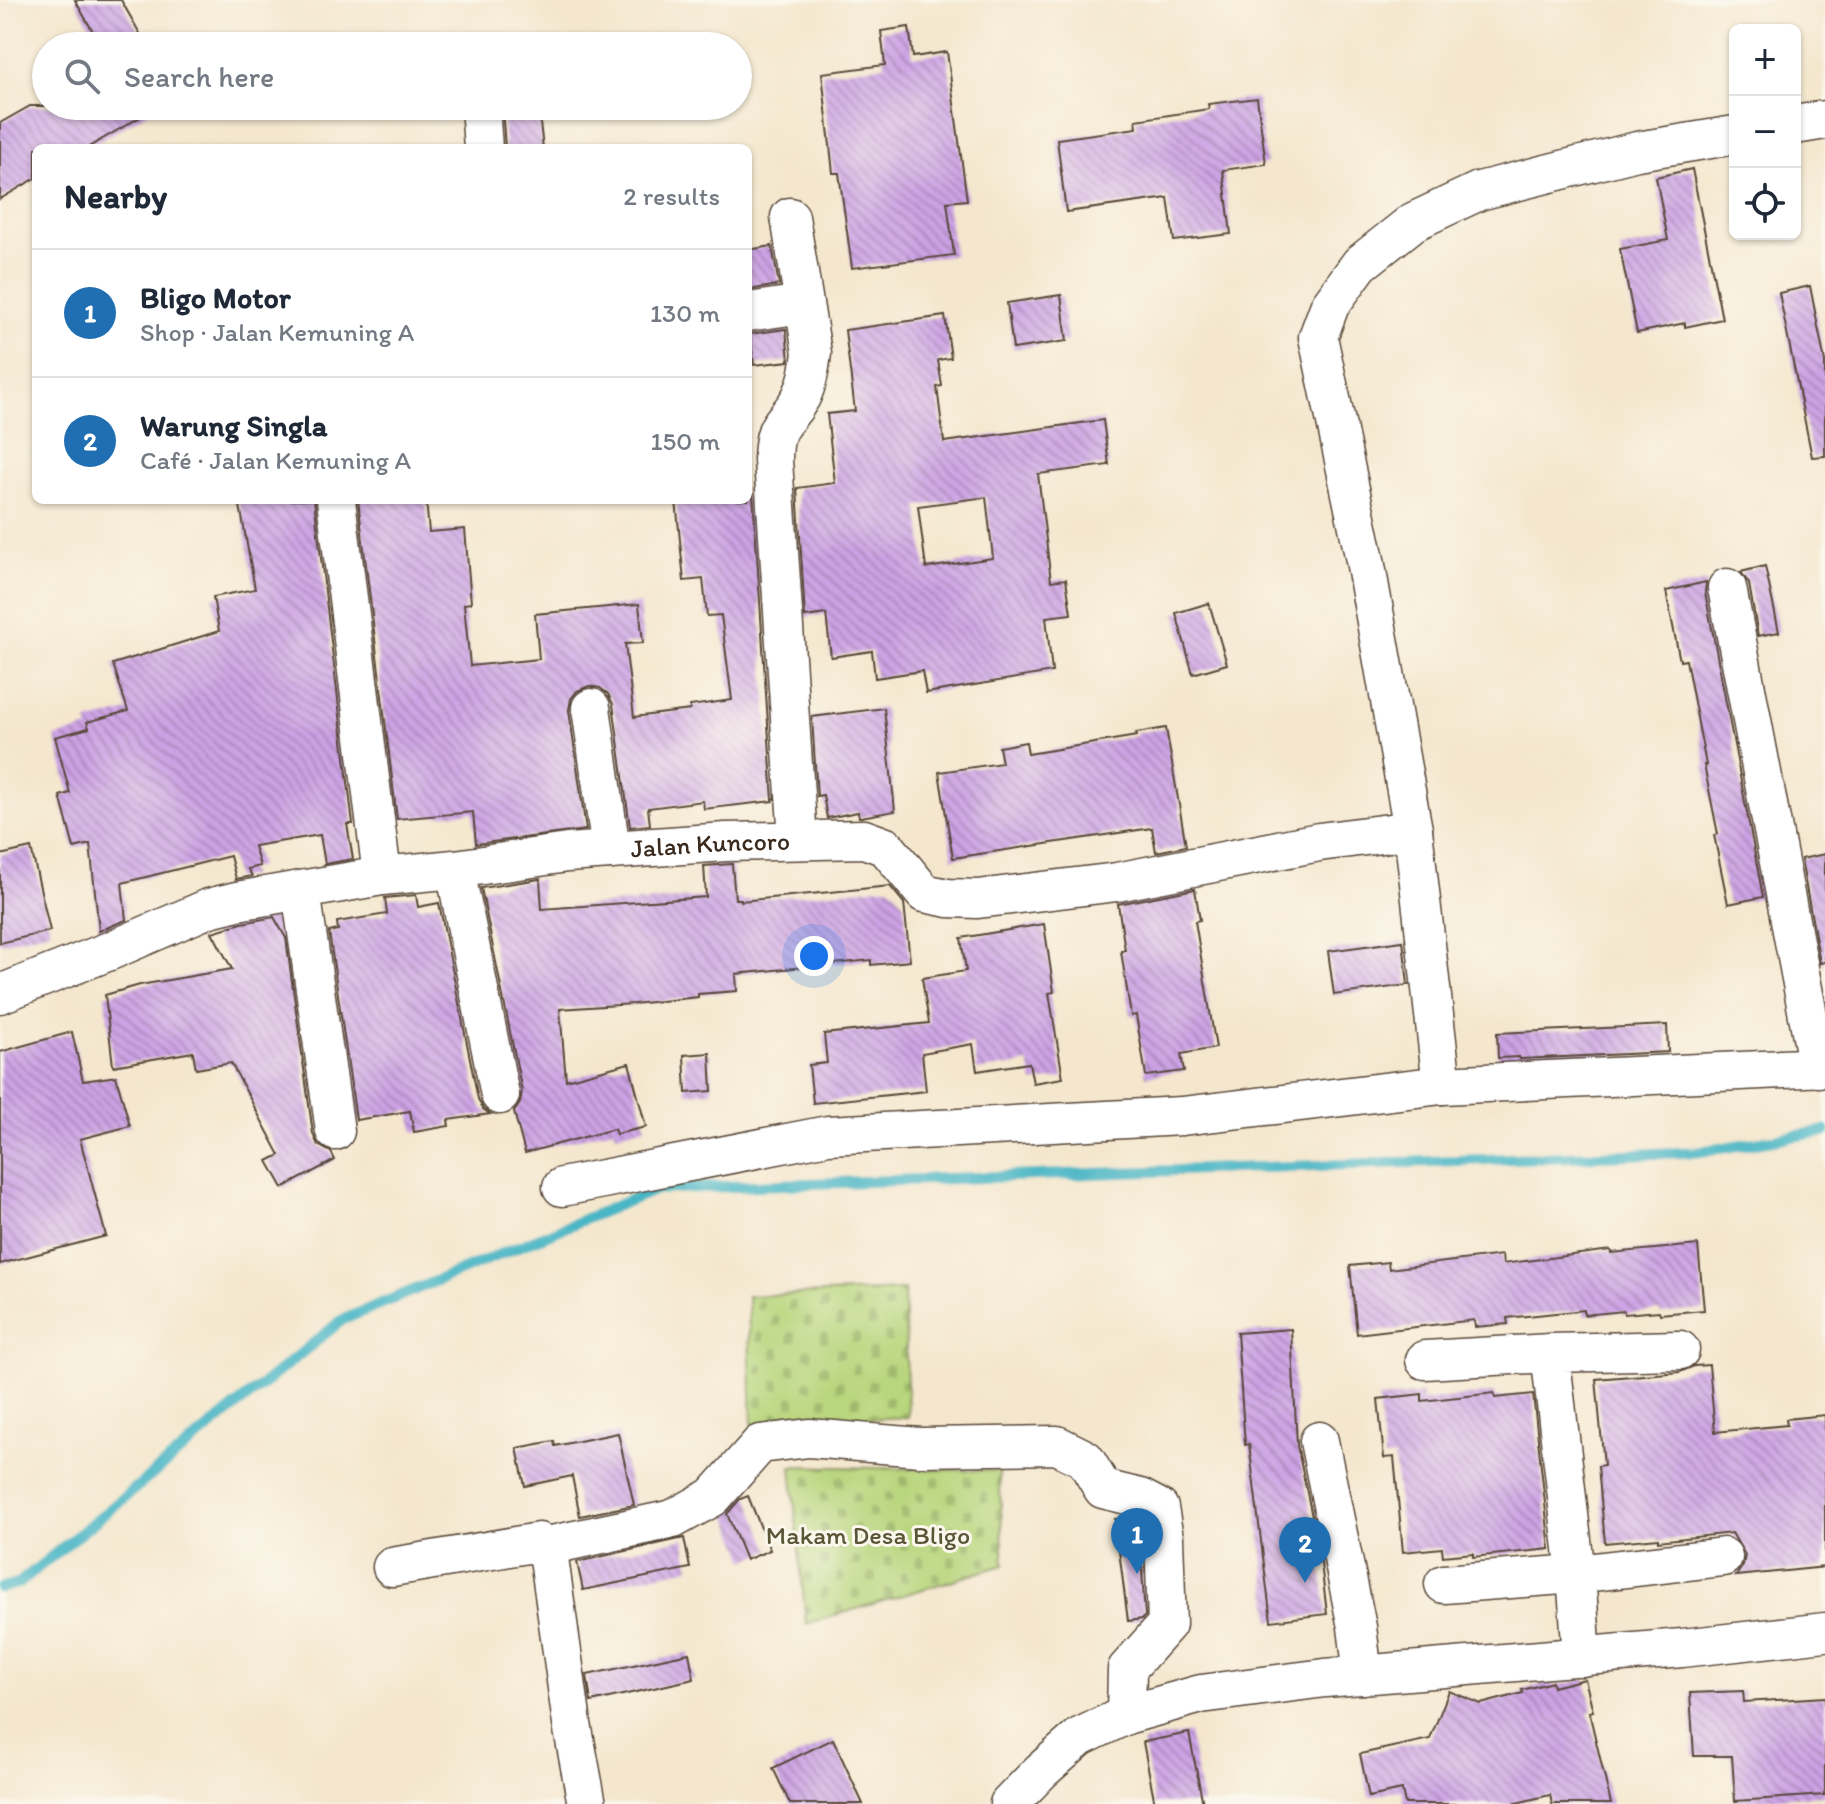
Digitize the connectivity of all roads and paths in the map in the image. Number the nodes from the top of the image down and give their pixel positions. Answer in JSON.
{"nodes":[{"id":1,"x":481,"y":120,"type":"edge"},
{"id":2,"x":1825,"y":120,"type":"edge"},
{"id":3,"x":1801,"y":124,"type":"edge"},
{"id":4,"x":1729,"y":136,"type":"edge"},
{"id":5,"x":483,"y":144,"type":"edge"},
{"id":6,"x":790,"y":217,"type":"dead end"},
{"id":7,"x":803,"y":304,"type":"junction"},
{"id":8,"x":752,"y":311,"type":"edge"},
{"id":9,"x":336,"y":504,"type":"edge"},
{"id":10,"x":1727,"y":588,"type":"dead end"},
{"id":11,"x":591,"y":708,"type":"dead end"},
{"id":12,"x":1413,"y":830,"type":"junction"},
{"id":13,"x":798,"y":840,"type":"junction"},
{"id":14,"x":611,"y":850,"type":"junction"},
{"id":15,"x":455,"y":869,"type":"junction"},
{"id":16,"x":382,"y":876,"type":"junction"},
{"id":17,"x":301,"y":890,"type":"junction"},
{"id":18,"x":0,"y":994,"type":"edge"},
{"id":19,"x":1822,"y":1068,"type":"edge"},
{"id":20,"x":1442,"y":1085,"type":"junction"},
{"id":21,"x":500,"y":1095,"type":"dead end"},
{"id":22,"x":335,"y":1131,"type":"dead end"},
{"id":23,"x":562,"y":1187,"type":"dead end"},
{"id":24,"x":1680,"y":1350,"type":"dead end"},
{"id":25,"x":1550,"y":1353,"type":"junction"},
{"id":26,"x":1425,"y":1360,"type":"dead end"},
{"id":27,"x":1319,"y":1441,"type":"dead end"},
{"id":28,"x":542,"y":1547,"type":"junction"},
{"id":29,"x":1723,"y":1557,"type":"dead end"},
{"id":30,"x":392,"y":1567,"type":"dead end"},
{"id":31,"x":1576,"y":1574,"type":"junction"},
{"id":32,"x":1444,"y":1584,"type":"dead end"},
{"id":33,"x":1825,"y":1632,"type":"edge"},
{"id":34,"x":1581,"y":1639,"type":"junction"},
{"id":35,"x":1360,"y":1652,"type":"junction"},
{"id":36,"x":1127,"y":1690,"type":"junction"},
{"id":37,"x":587,"y":1804,"type":"edge"},
{"id":38,"x":1009,"y":1804,"type":"edge"}],
"edges":[{"from":1,"to":5,"type":"street"},
{"from":2,"to":3,"type":"street"},
{"from":4,"to":12,"type":"street"},
{"from":6,"to":7,"type":"street"},
{"from":7,"to":8,"type":"street"},
{"from":7,"to":13,"type":"street"},
{"from":9,"to":16,"type":"street"},
{"from":10,"to":19,"type":"street"},
{"from":11,"to":14,"type":"street"},
{"from":12,"to":13,"type":"street","name":"Jalan Kuncoro"},
{"from":12,"to":20,"type":"street"},
{"from":13,"to":14,"type":"street","name":"Jalan Kuncoro"},
{"from":14,"to":15,"type":"street","name":"Jalan Kuncoro"},
{"from":15,"to":16,"type":"street","name":"Jalan Kuncoro"},
{"from":15,"to":21,"type":"street"},
{"from":16,"to":17,"type":"street","name":"Jalan Kuncoro"},
{"from":17,"to":18,"type":"street","name":"Jalan Kuncoro"},
{"from":17,"to":22,"type":"street"},
{"from":19,"to":20,"type":"street"},
{"from":20,"to":23,"type":"street"},
{"from":24,"to":25,"type":"street"},
{"from":25,"to":26,"type":"street"},
{"from":25,"to":31,"type":"street"},
{"from":27,"to":35,"type":"street"},
{"from":28,"to":30,"type":"street"},
{"from":28,"to":36,"type":"street"},
{"from":28,"to":37,"type":"street"},
{"from":29,"to":31,"type":"street"},
{"from":31,"to":32,"type":"street"},
{"from":31,"to":34,"type":"street"},
{"from":33,"to":34,"type":"street"},
{"from":34,"to":35,"type":"street"},
{"from":35,"to":36,"type":"street"},
{"from":36,"to":38,"type":"street"}]}
